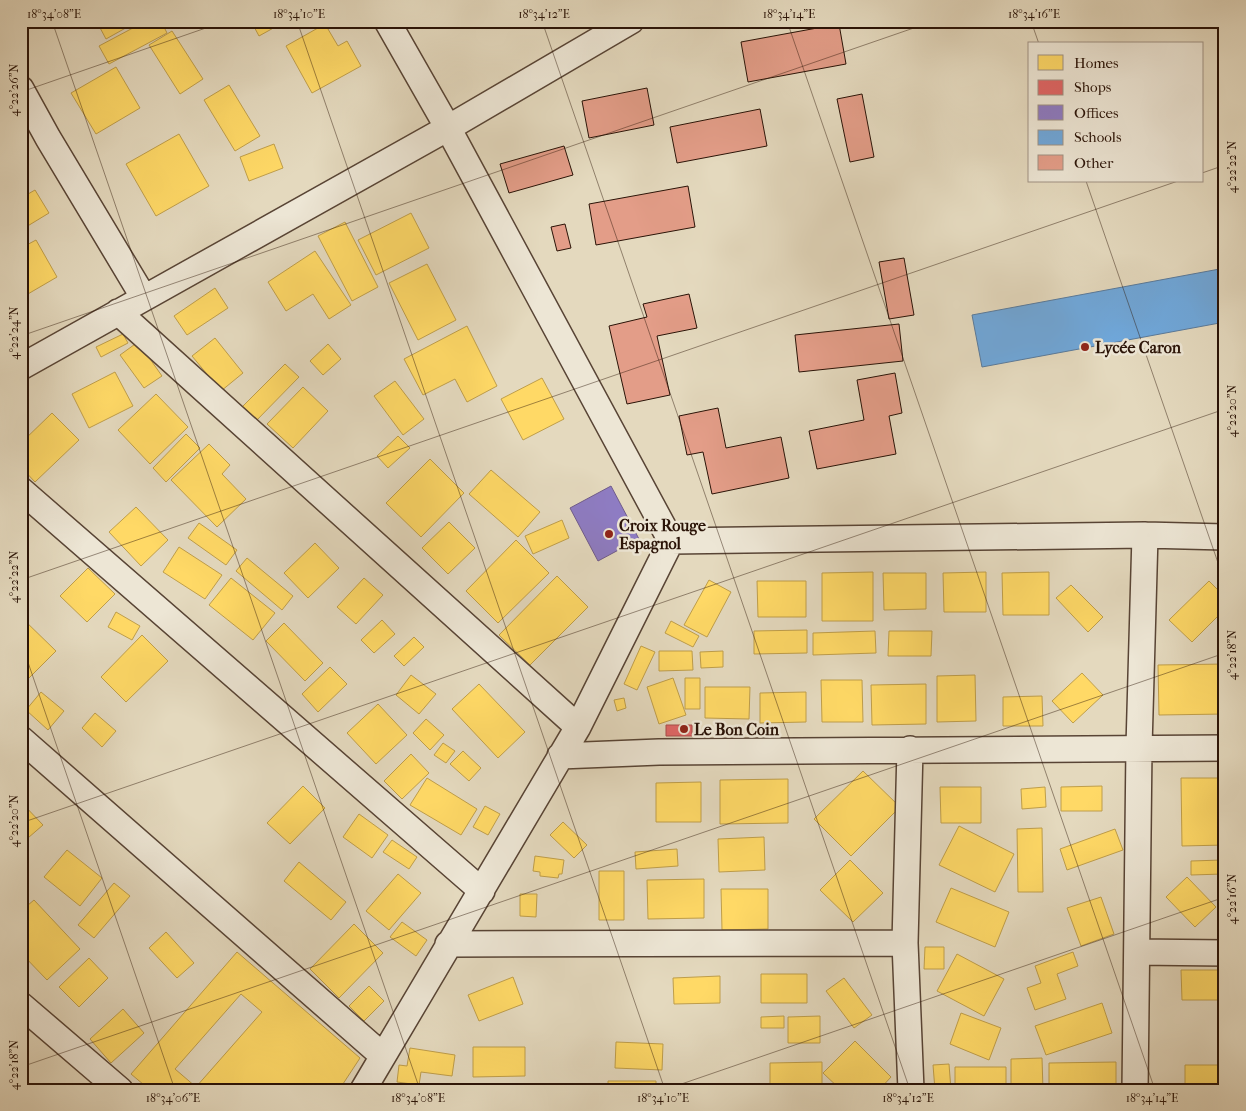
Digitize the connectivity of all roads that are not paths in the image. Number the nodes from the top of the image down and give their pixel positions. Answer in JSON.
{"nodes":[{"id":1,"x":387,"y":21,"type":"edge"},
{"id":2,"x":631,"y":21,"type":"edge"},
{"id":3,"x":21,"y":89,"type":"edge"},
{"id":4,"x":448,"y":128,"type":"junction"},
{"id":5,"x":144,"y":298,"type":"junction"},
{"id":6,"x":118,"y":312,"type":"junction"},
{"id":7,"x":21,"y":367,"type":"edge"},
{"id":8,"x":21,"y":490,"type":"edge"},
{"id":9,"x":1145,"y":535,"type":"junction"},
{"id":10,"x":1225,"y":537,"type":"edge"},
{"id":11,"x":671,"y":541,"type":"junction"},
{"id":12,"x":578,"y":727,"type":"junction"},
{"id":13,"x":21,"y":739,"type":"edge"},
{"id":14,"x":1139,"y":747,"type":"junction"},
{"id":15,"x":1225,"y":748,"type":"edge"},
{"id":16,"x":910,"y":749,"type":"junction"},
{"id":17,"x":560,"y":756,"type":"junction"},
{"id":18,"x":482,"y":891,"type":"junction"},
{"id":19,"x":906,"y":943,"type":"junction"},
{"id":20,"x":448,"y":944,"type":"junction"},
{"id":21,"x":1137,"y":952,"type":"junction"},
{"id":22,"x":1225,"y":953,"type":"edge"},
{"id":23,"x":21,"y":1005,"type":"edge"},
{"id":24,"x":383,"y":1056,"type":"junction"},
{"id":25,"x":120,"y":1090,"type":"edge"},
{"id":26,"x":363,"y":1090,"type":"edge"},
{"id":27,"x":911,"y":1090,"type":"edge"},
{"id":28,"x":1135,"y":1090,"type":"edge"}],
"edges":[{"from":1,"to":4,"type":"street"},
{"from":2,"to":4,"type":"street"},
{"from":3,"to":5,"type":"street"},
{"from":4,"to":5,"type":"street"},
{"from":4,"to":11,"type":"street"},
{"from":5,"to":6,"type":"street"},
{"from":6,"to":7,"type":"street"},
{"from":6,"to":12,"type":"street"},
{"from":8,"to":18,"type":"street"},
{"from":9,"to":10,"type":"street"},
{"from":9,"to":11,"type":"street"},
{"from":9,"to":14,"type":"street"},
{"from":11,"to":12,"type":"street"},
{"from":12,"to":17,"type":"street"},
{"from":13,"to":24,"type":"street"},
{"from":14,"to":15,"type":"street"},
{"from":14,"to":16,"type":"street"},
{"from":14,"to":21,"type":"street"},
{"from":16,"to":17,"type":"street"},
{"from":16,"to":19,"type":"street"},
{"from":17,"to":18,"type":"street"},
{"from":18,"to":20,"type":"street"},
{"from":19,"to":20,"type":"street"},
{"from":19,"to":27,"type":"street"},
{"from":20,"to":24,"type":"street"},
{"from":21,"to":22,"type":"street"},
{"from":21,"to":28,"type":"street"},
{"from":23,"to":25,"type":"street"},
{"from":24,"to":26,"type":"street"}]}
